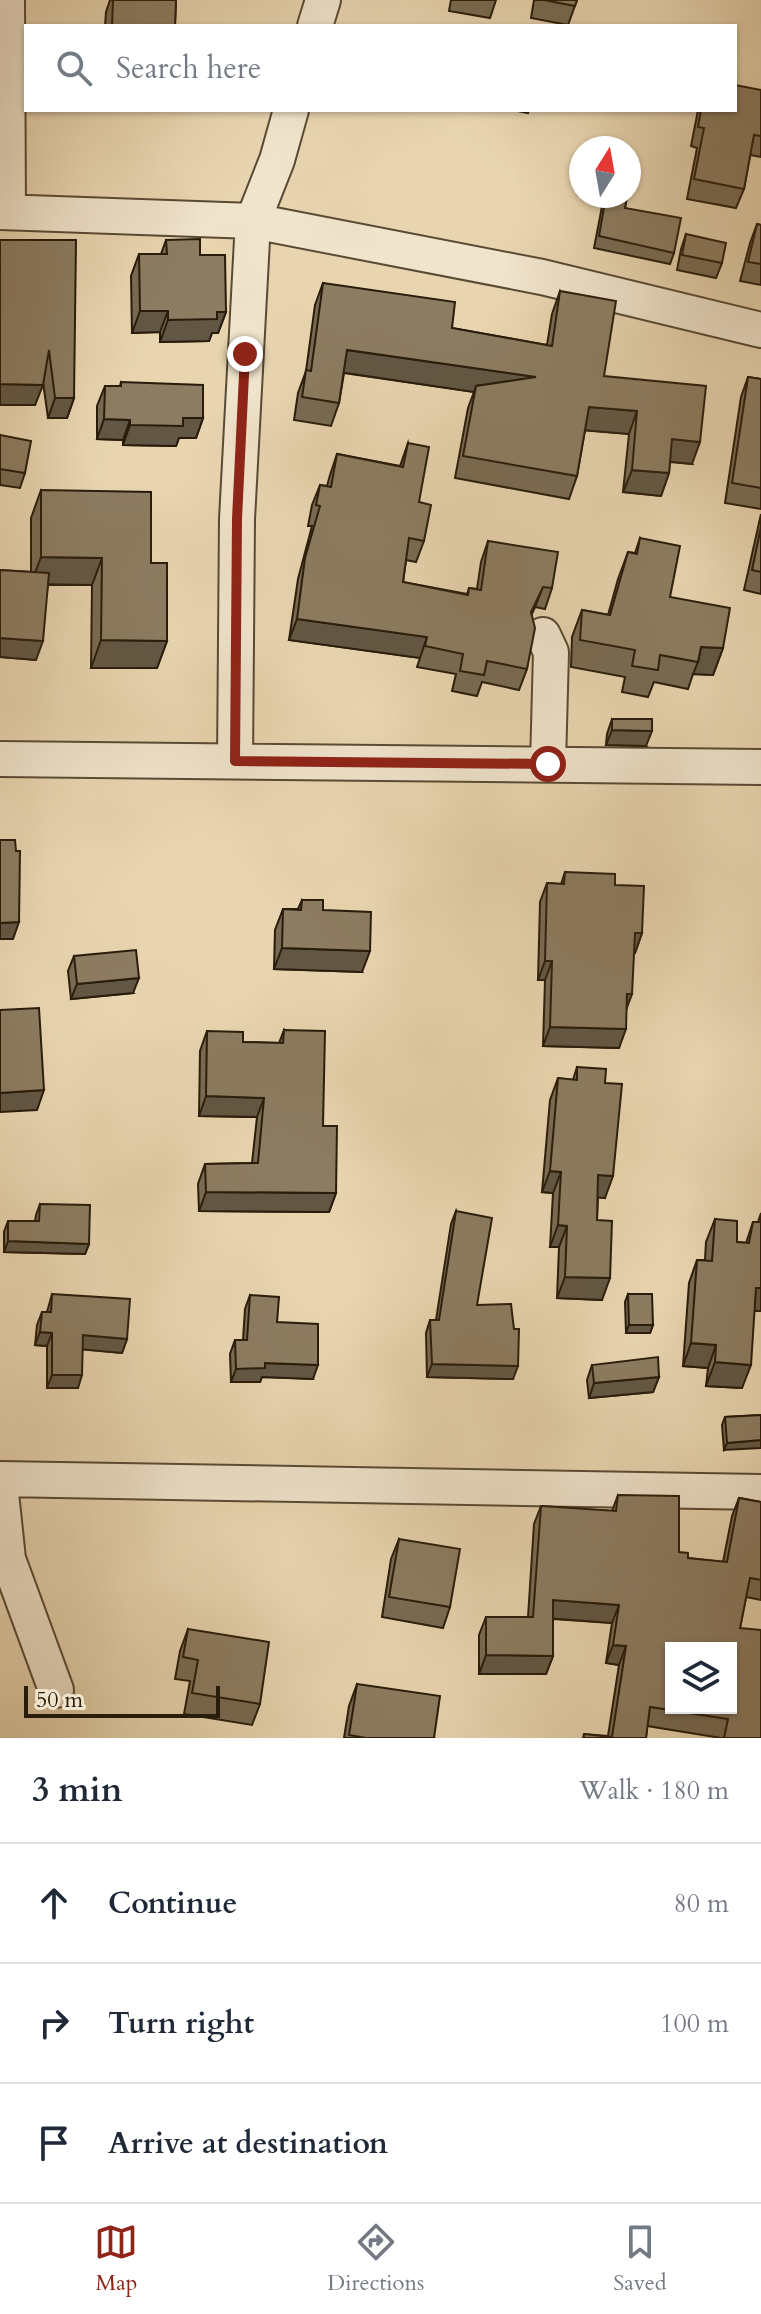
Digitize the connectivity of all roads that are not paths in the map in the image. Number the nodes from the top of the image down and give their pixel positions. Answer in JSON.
{"nodes":[{"id":1,"x":7,"y":0,"type":"edge"},
{"id":2,"x":323,"y":0,"type":"edge"},
{"id":3,"x":316,"y":24,"type":"edge"},
{"id":4,"x":290,"y":112,"type":"edge"},
{"id":5,"x":4,"y":212,"type":"edge"},
{"id":6,"x":253,"y":221,"type":"junction"},
{"id":7,"x":761,"y":330,"type":"edge"},
{"id":8,"x":543,"y":635,"type":"dead end"},
{"id":9,"x":0,"y":759,"type":"edge"},
{"id":10,"x":235,"y":761,"type":"junction"},
{"id":11,"x":548,"y":764,"type":"junction"},
{"id":12,"x":761,"y":767,"type":"edge"},
{"id":13,"x":0,"y":1482,"type":"edge"},
{"id":14,"x":761,"y":1492,"type":"edge"},
{"id":15,"x":56,"y":1690,"type":"dead end"}],
"edges":[{"from":1,"to":5,"type":"street"},
{"from":2,"to":3,"type":"street"},
{"from":4,"to":6,"type":"street"},
{"from":5,"to":6,"type":"street"},
{"from":6,"to":7,"type":"street"},
{"from":6,"to":10,"type":"street"},
{"from":8,"to":11,"type":"street"},
{"from":9,"to":10,"type":"street"},
{"from":10,"to":11,"type":"street"},
{"from":11,"to":12,"type":"street"},
{"from":13,"to":14,"type":"street"},
{"from":13,"to":15,"type":"street"}]}
